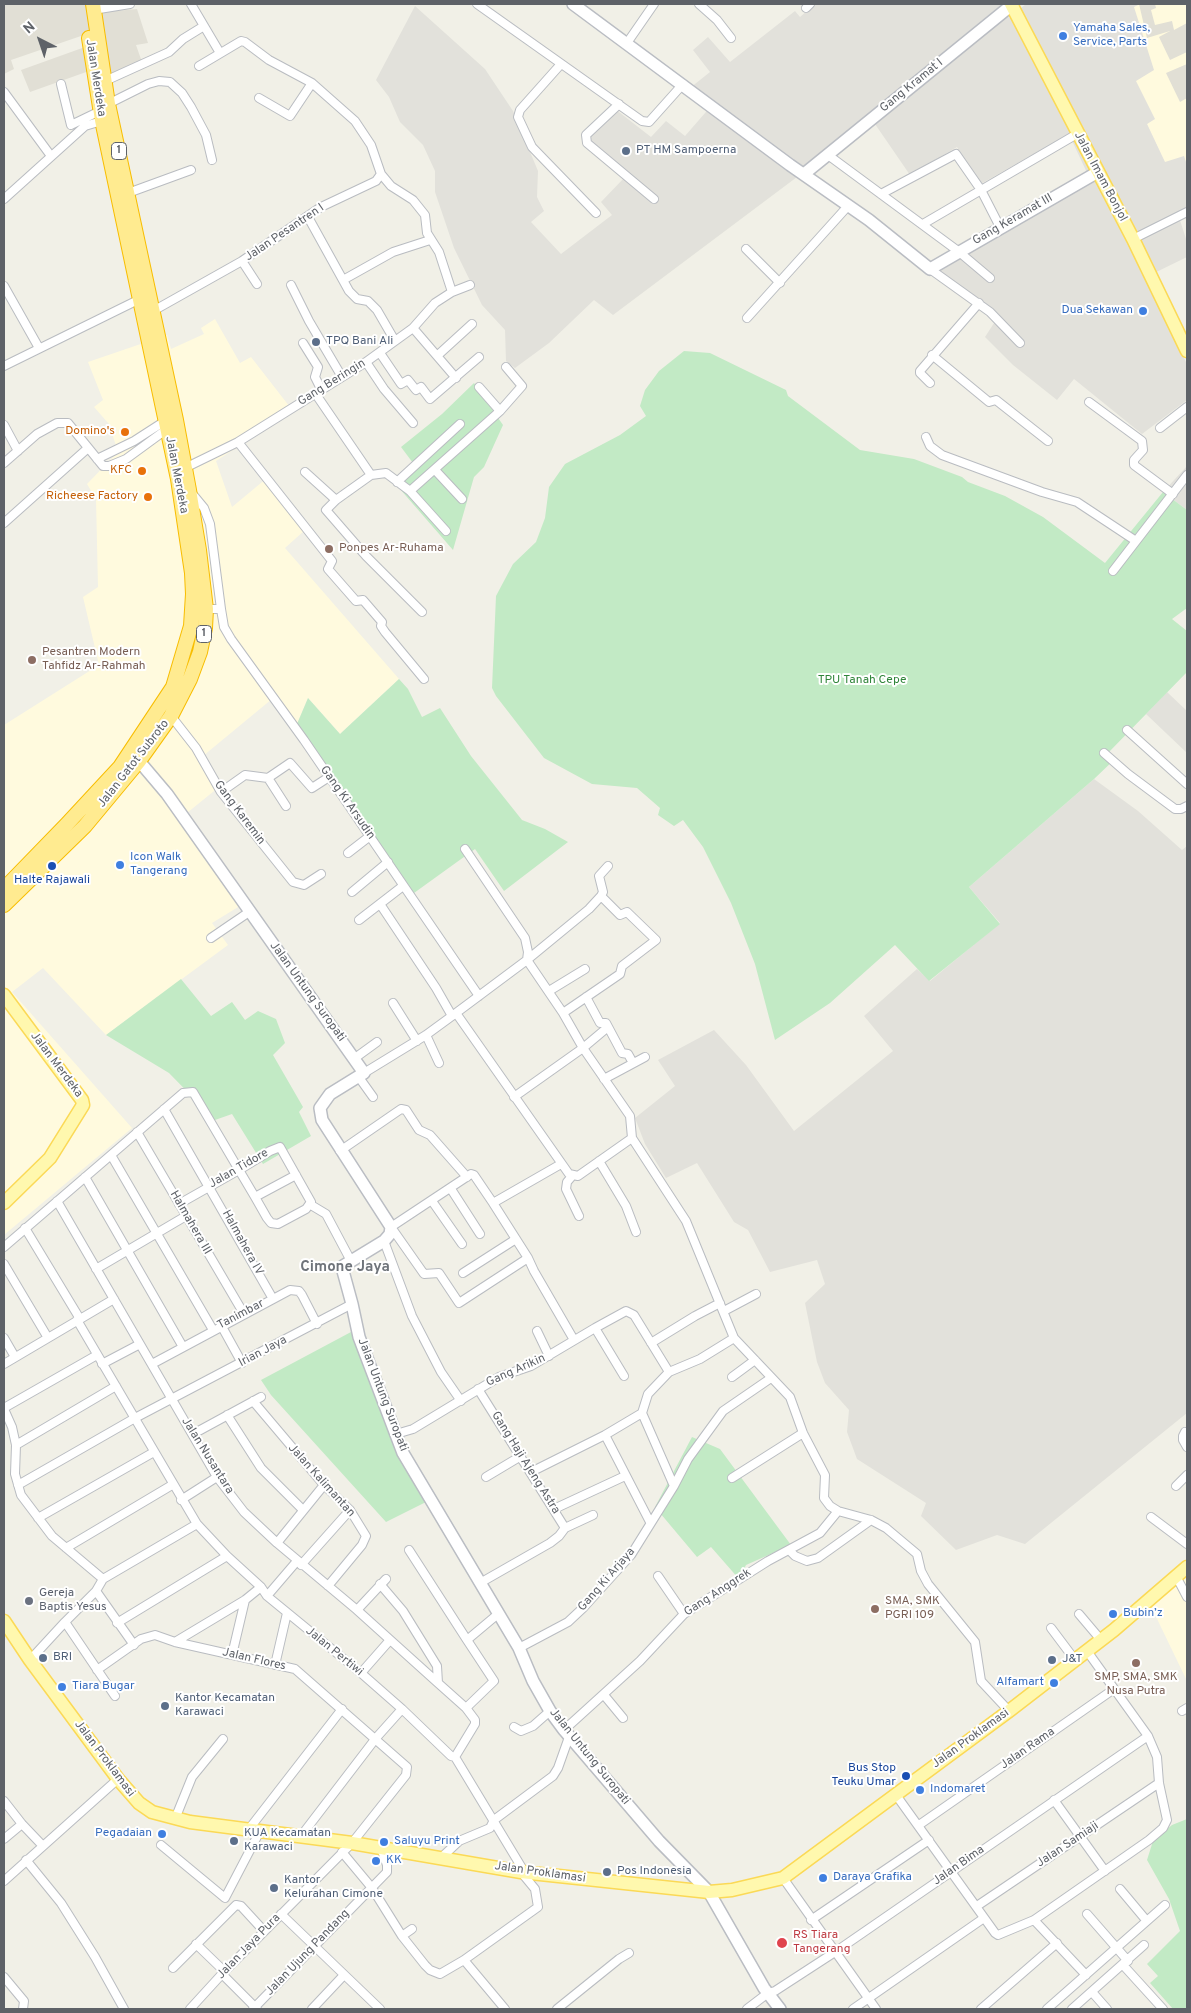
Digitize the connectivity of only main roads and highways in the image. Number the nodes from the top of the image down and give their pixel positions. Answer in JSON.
{"nodes":[{"id":1,"x":1012,"y":4,"type":"edge"},
{"id":2,"x":90,"y":6,"type":"edge"},
{"id":3,"x":105,"y":114,"type":"junction"},
{"id":4,"x":145,"y":298,"type":"junction"},
{"id":5,"x":1187,"y":351,"type":"edge"},
{"id":6,"x":180,"y":466,"type":"junction"},
{"id":7,"x":4,"y":889,"type":"edge"},
{"id":8,"x":4,"y":906,"type":"edge"},
{"id":9,"x":4,"y":995,"type":"edge"},
{"id":10,"x":4,"y":1203,"type":"edge"},
{"id":11,"x":1187,"y":1567,"type":"edge"},
{"id":12,"x":4,"y":1620,"type":"edge"}],
"edges":[{"from":1,"to":5,"type":"main road","name":"Jalan Imam Bonjol"},
{"from":2,"to":3,"type":"highway","name":"Jalan Merdeka","number":"1"},
{"from":2,"to":3,"type":"highway","name":"Jalan Merdeka","number":"1"},
{"from":3,"to":4,"type":"highway","name":"Jalan Merdeka","number":"1"},
{"from":3,"to":4,"type":"highway","name":"Jalan Merdeka","number":"1"},
{"from":4,"to":6,"type":"highway","name":"Jalan Merdeka","number":"1"},
{"from":4,"to":6,"type":"highway","name":"Jalan Gatot Subroto","number":"1"},
{"from":6,"to":7,"type":"highway","name":"Jalan Merdeka","number":"1"},
{"from":6,"to":8,"type":"highway","name":"Jalan Gatot Subroto","number":"1"},
{"from":9,"to":10,"type":"main road","name":"Jalan Merdeka"},
{"from":11,"to":12,"type":"main road","name":"Jalan Proklamasi"}]}
